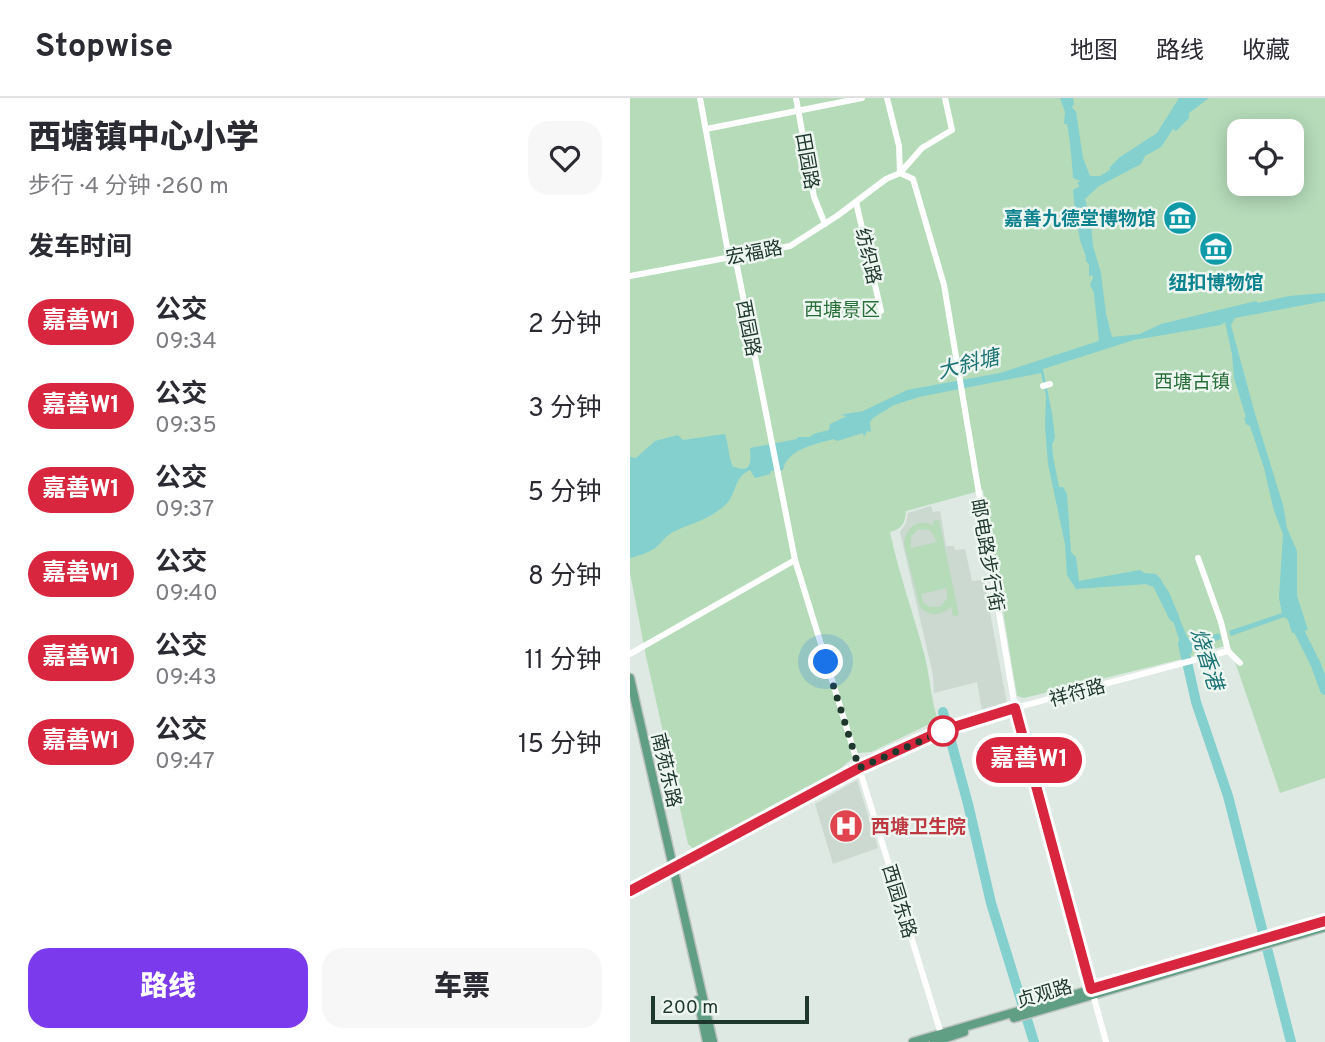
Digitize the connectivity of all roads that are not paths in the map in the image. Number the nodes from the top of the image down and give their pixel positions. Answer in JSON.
{"nodes":[{"id":1,"x":700,"y":98,"type":"edge"},
{"id":2,"x":796,"y":98,"type":"edge"},
{"id":3,"x":862,"y":98,"type":"edge"},
{"id":4,"x":887,"y":98,"type":"edge"},
{"id":5,"x":945,"y":98,"type":"edge"},
{"id":6,"x":799,"y":112,"type":"junction"},
{"id":7,"x":706,"y":129,"type":"junction"},
{"id":8,"x":900,"y":173,"type":"junction"},
{"id":9,"x":856,"y":202,"type":"junction"},
{"id":10,"x":825,"y":223,"type":"junction"},
{"id":11,"x":735,"y":256,"type":"junction"},
{"id":12,"x":630,"y":276,"type":"edge"},
{"id":13,"x":881,"y":311,"type":"dead end"},
{"id":14,"x":1198,"y":558,"type":"dead end"},
{"id":15,"x":795,"y":560,"type":"junction"},
{"id":16,"x":1228,"y":652,"type":"junction"},
{"id":17,"x":630,"y":654,"type":"edge"},
{"id":18,"x":1240,"y":663,"type":"dead end"},
{"id":19,"x":630,"y":678,"type":"edge"},
{"id":20,"x":630,"y":696,"type":"edge"},
{"id":21,"x":1015,"y":708,"type":"junction"},
{"id":22,"x":859,"y":768,"type":"junction"},
{"id":23,"x":672,"y":870,"type":"junction"},
{"id":24,"x":630,"y":891,"type":"edge"},
{"id":25,"x":1325,"y":921,"type":"edge"},
{"id":26,"x":1325,"y":927,"type":"edge"},
{"id":27,"x":1275,"y":939,"type":"junction"},
{"id":28,"x":1091,"y":992,"type":"junction"},
{"id":29,"x":1006,"y":1017,"type":"junction"},
{"id":30,"x":940,"y":1039,"type":"edge"},
{"id":31,"x":707,"y":1042,"type":"edge"},
{"id":32,"x":713,"y":1042,"type":"edge"},
{"id":33,"x":913,"y":1042,"type":"edge"},
{"id":34,"x":1105,"y":1042,"type":"edge"}],
"edges":[{"from":1,"to":7,"type":"street","name":"西园路"},
{"from":2,"to":6,"type":"street","name":"田园路"},
{"from":3,"to":6,"type":"street"},
{"from":4,"to":8,"type":"street"},
{"from":5,"to":8,"type":"street","name":"宏福路"},
{"from":6,"to":7,"type":"street"},
{"from":6,"to":10,"type":"street","name":"田园路"},
{"from":7,"to":11,"type":"street","name":"西园路"},
{"from":8,"to":9,"type":"street","name":"宏福路"},
{"from":8,"to":21,"type":"street","name":"邮电路步行街"},
{"from":9,"to":10,"type":"street","name":"宏福路"},
{"from":9,"to":13,"type":"street","name":"纺织路"},
{"from":10,"to":11,"type":"street","name":"宏福路"},
{"from":11,"to":12,"type":"street","name":"宏福路"},
{"from":11,"to":15,"type":"street","name":"西园路"},
{"from":14,"to":16,"type":"street"},
{"from":15,"to":17,"type":"street"},
{"from":15,"to":22,"type":"street","name":"西园东路"},
{"from":16,"to":18,"type":"street"},
{"from":16,"to":21,"type":"street","name":"祥符路"},
{"from":19,"to":23,"type":"main road","name":"南苑东路"},
{"from":20,"to":23,"type":"main road","name":"南苑东路"},
{"from":21,"to":22,"type":"street","name":"祥符路"},
{"from":21,"to":28,"type":"street","name":"邮电路步行街"},
{"from":22,"to":23,"type":"street","name":"祥符路"},
{"from":22,"to":30,"type":"street","name":"西园东路"},
{"from":23,"to":24,"type":"street","name":"祥符路"},
{"from":23,"to":31,"type":"main road"},
{"from":23,"to":32,"type":"main road"},
{"from":25,"to":27,"type":"main road","name":"贞观路"},
{"from":26,"to":27,"type":"main road","name":"贞观路"},
{"from":27,"to":28,"type":"main road","name":"贞观路"},
{"from":28,"to":29,"type":"main road","name":"贞观路"},
{"from":28,"to":34,"type":"street","name":"邮电路步行街"},
{"from":29,"to":30,"type":"main road","name":"贞观路"},
{"from":29,"to":30,"type":"main road","name":"贞观路"},
{"from":30,"to":33,"type":"main road","name":"贞观路"}]}
